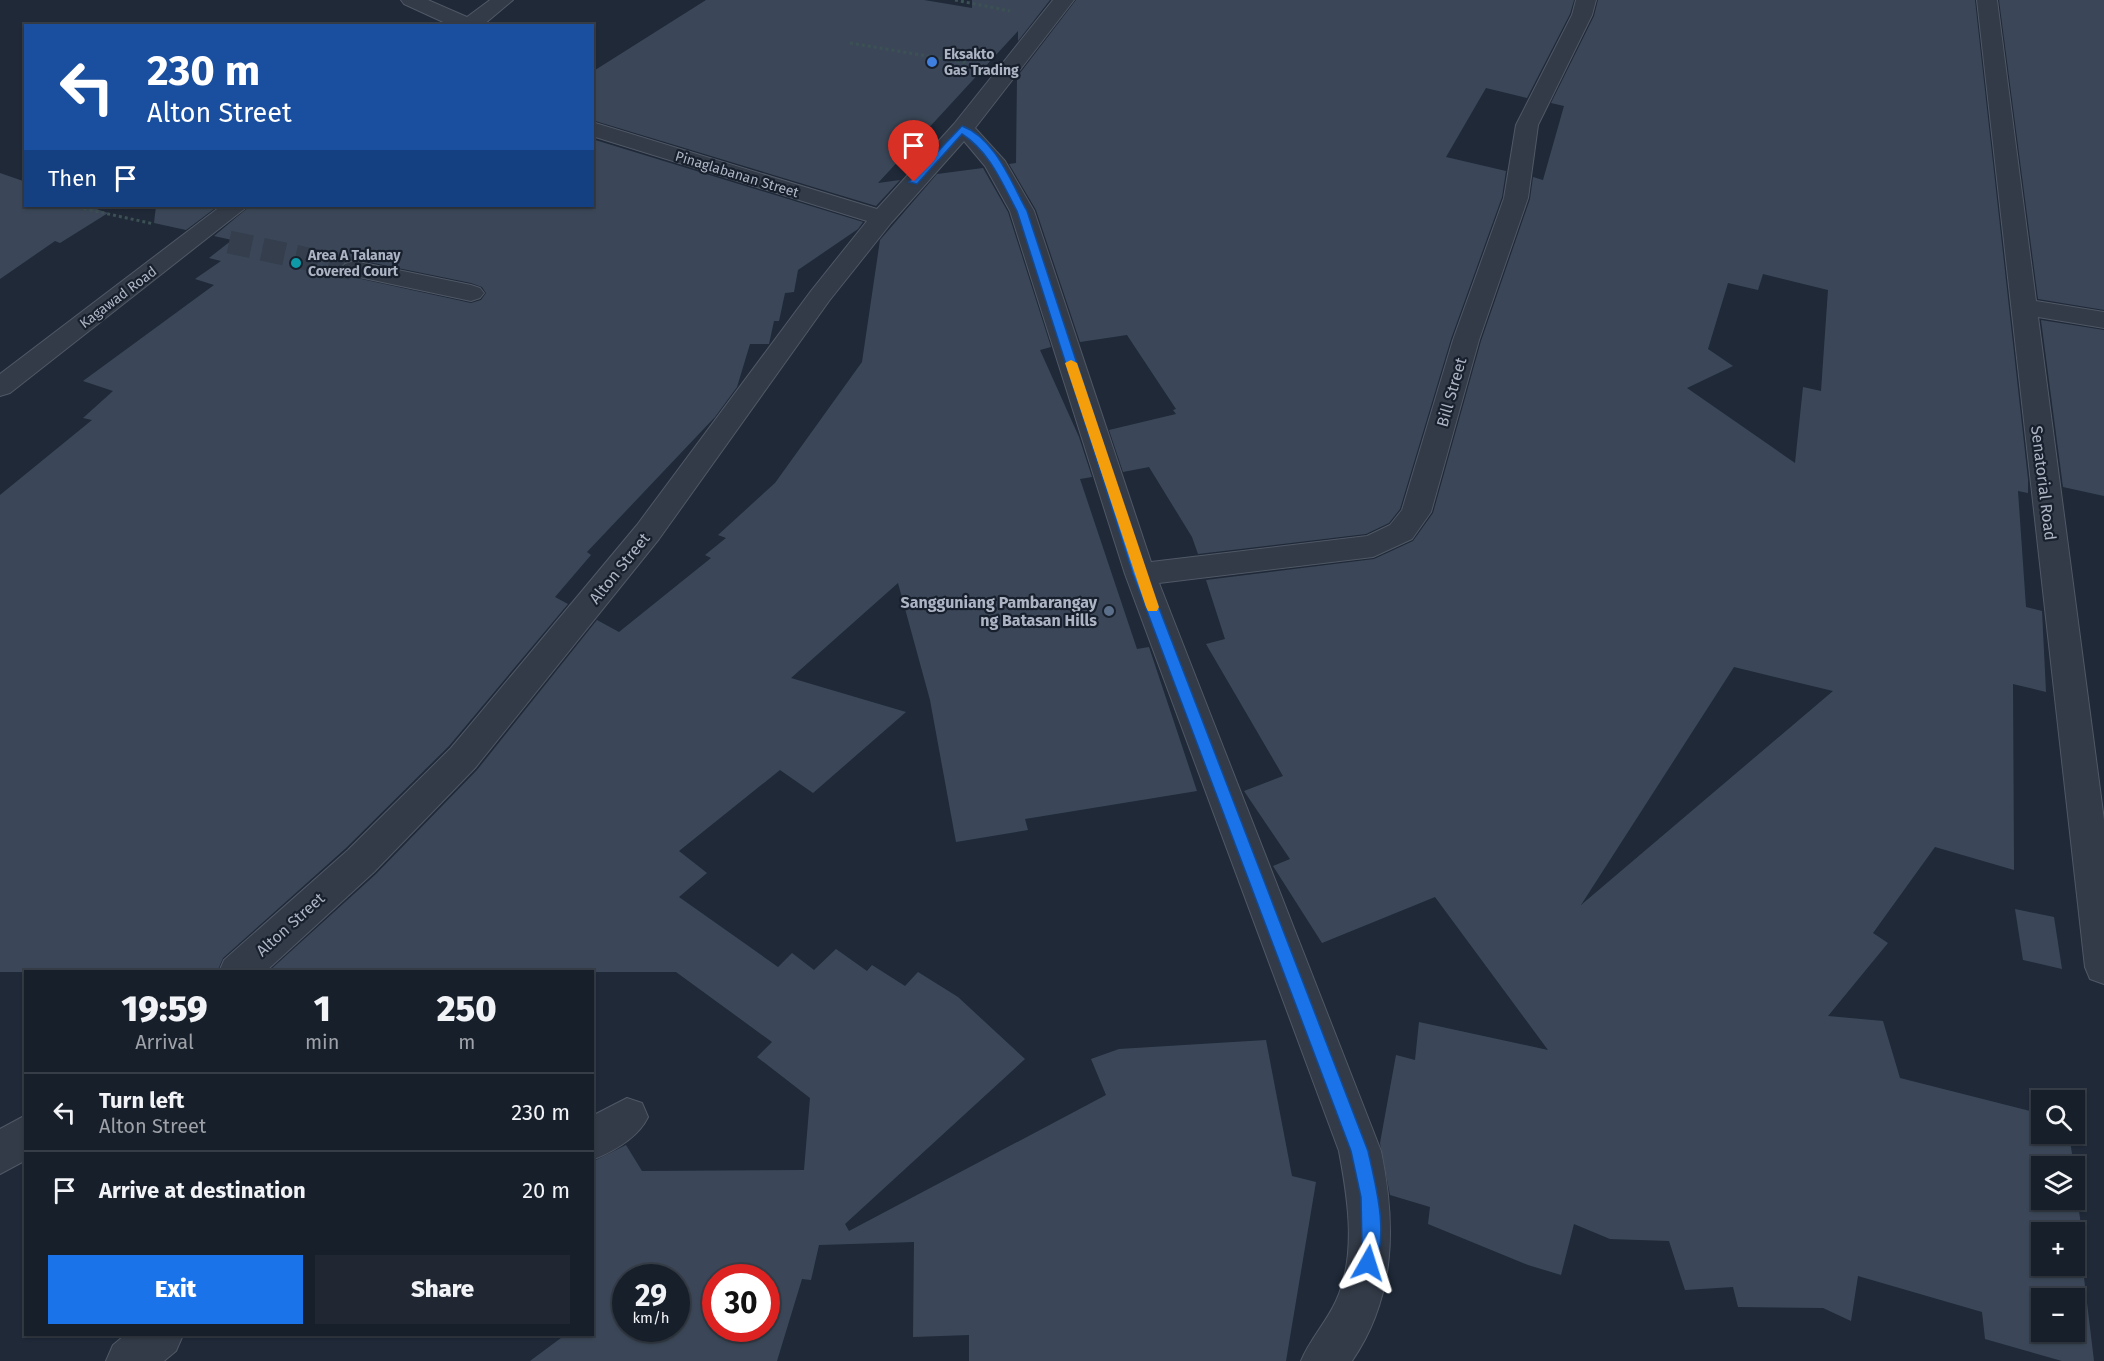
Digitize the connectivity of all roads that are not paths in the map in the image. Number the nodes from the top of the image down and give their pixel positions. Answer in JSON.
{"nodes":[{"id":1,"x":411,"y":0,"type":"edge"},
{"id":2,"x":503,"y":0,"type":"edge"},
{"id":3,"x":1064,"y":0,"type":"edge"},
{"id":4,"x":1586,"y":0,"type":"edge"},
{"id":5,"x":1987,"y":0,"type":"edge"},
{"id":6,"x":464,"y":24,"type":"edge"},
{"id":7,"x":471,"y":24,"type":"edge"},
{"id":8,"x":962,"y":129,"type":"junction"},
{"id":9,"x":594,"y":130,"type":"edge"},
{"id":10,"x":235,"y":207,"type":"edge"},
{"id":11,"x":882,"y":218,"type":"junction"},
{"id":12,"x":198,"y":236,"type":"junction"},
{"id":13,"x":229,"y":242,"type":"tunnel mouth"},
{"id":14,"x":354,"y":268,"type":"tunnel mouth"},
{"id":15,"x":471,"y":293,"type":"dead end"},
{"id":16,"x":2023,"y":307,"type":"junction"},
{"id":17,"x":2104,"y":320,"type":"edge"},
{"id":18,"x":0,"y":387,"type":"edge"},
{"id":19,"x":1140,"y":574,"type":"junction"},
{"id":20,"x":2104,"y":967,"type":"edge"},
{"id":21,"x":240,"y":970,"type":"edge"},
{"id":22,"x":627,"y":1118,"type":"dead end"},
{"id":23,"x":24,"y":1136,"type":"edge"},
{"id":24,"x":594,"y":1139,"type":"edge"},
{"id":25,"x":0,"y":1154,"type":"edge"},
{"id":26,"x":159,"y":1336,"type":"edge"},
{"id":27,"x":129,"y":1361,"type":"edge"},
{"id":28,"x":1324,"y":1361,"type":"edge"}],
"edges":[{"from":1,"to":6,"type":"street"},
{"from":2,"to":7,"type":"street"},
{"from":3,"to":8,"type":"street","name":"Alton Street"},
{"from":4,"to":19,"type":"street","name":"Bill Street"},
{"from":5,"to":16,"type":"street","name":"Senatorial Road"},
{"from":8,"to":11,"type":"street","name":"Alton Street"},
{"from":8,"to":19,"type":"street"},
{"from":9,"to":11,"type":"street","name":"Pinaglabanan Street"},
{"from":10,"to":12,"type":"street","name":"Kagawad Road"},
{"from":11,"to":21,"type":"street","name":"Alton Street"},
{"from":12,"to":13,"type":"street"},
{"from":12,"to":18,"type":"street","name":"Kagawad Road"},
{"from":14,"to":15,"type":"street"},
{"from":16,"to":17,"type":"street"},
{"from":16,"to":20,"type":"street","name":"Senatorial Road"},
{"from":19,"to":28,"type":"street"},
{"from":22,"to":24,"type":"street"},
{"from":23,"to":25,"type":"street"},
{"from":26,"to":27,"type":"street"}]}
